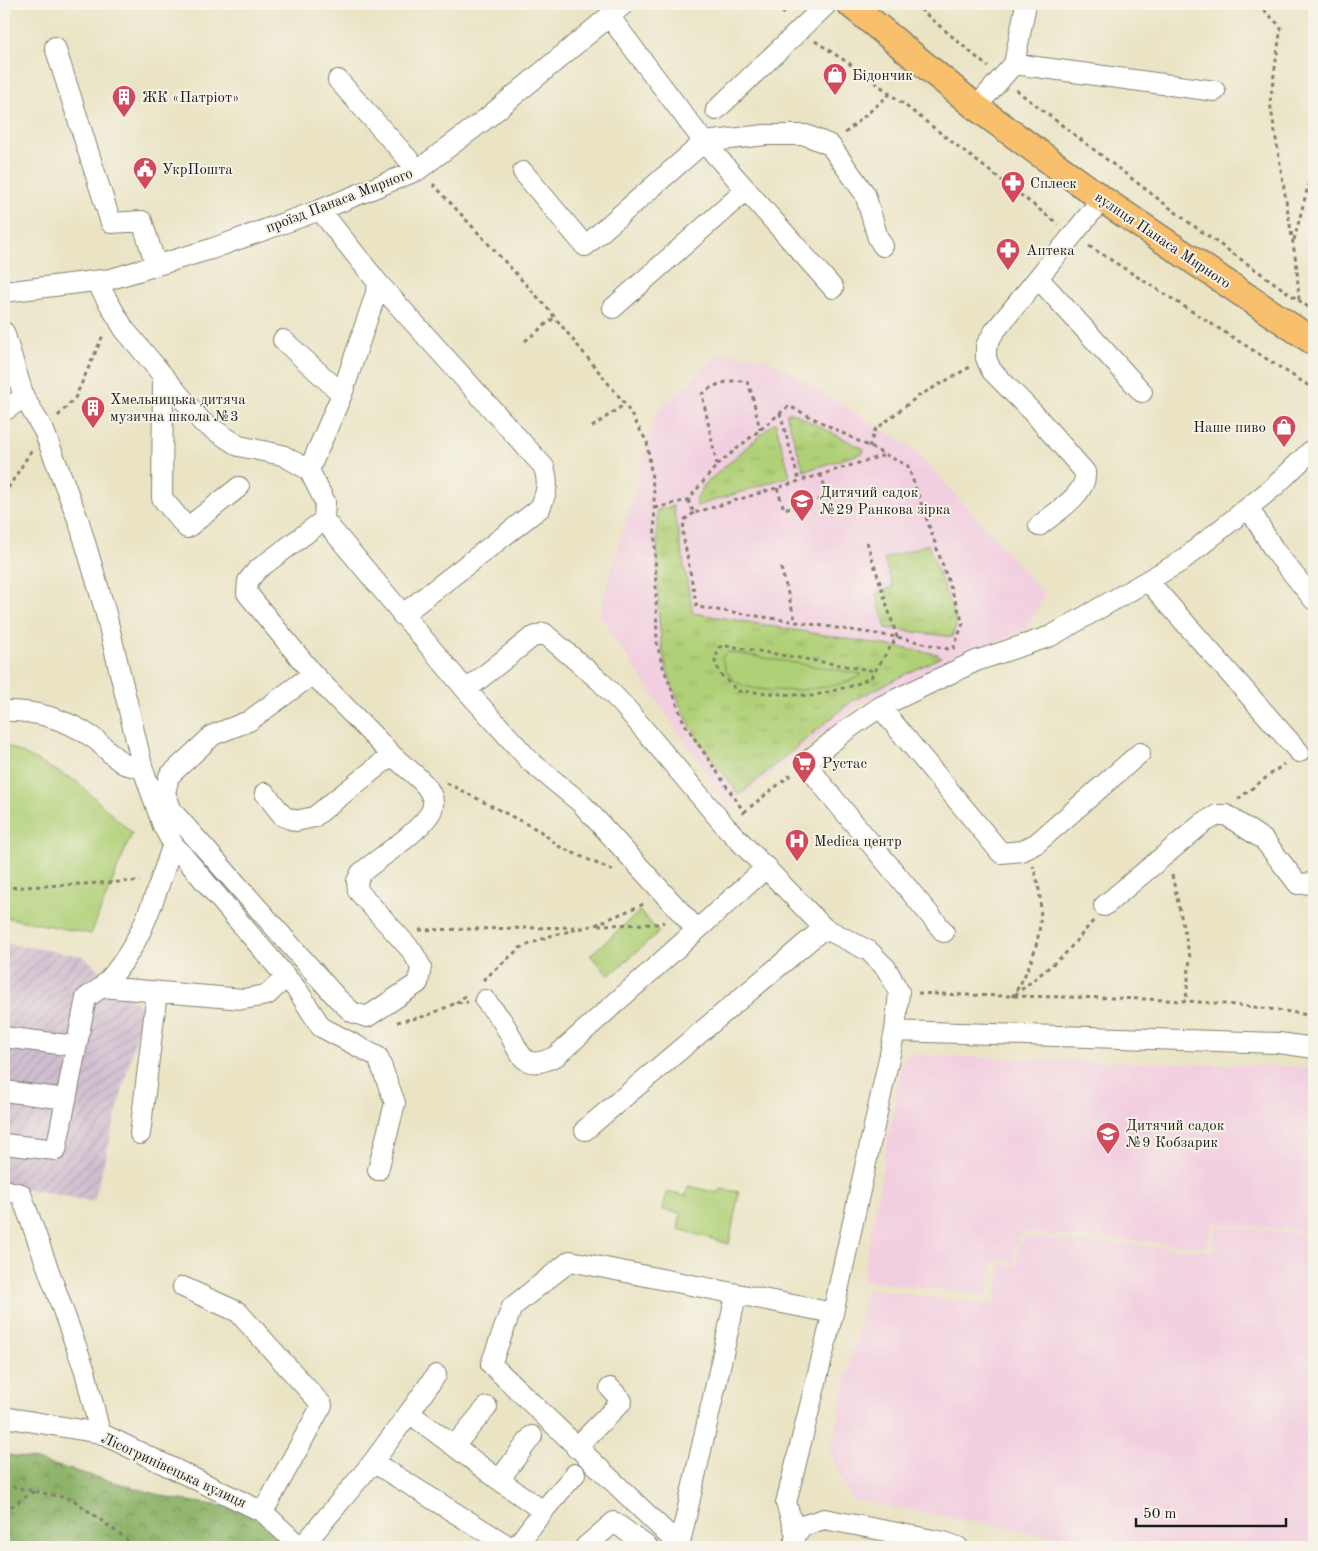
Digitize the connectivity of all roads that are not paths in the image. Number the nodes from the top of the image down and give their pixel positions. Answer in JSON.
{"nodes":[{"id":1,"x":828,"y":4,"type":"edge"},
{"id":2,"x":850,"y":4,"type":"edge"},
{"id":3,"x":1026,"y":4,"type":"edge"},
{"id":4,"x":618,"y":8,"type":"edge"},
{"id":5,"x":55,"y":47,"type":"dead end"},
{"id":6,"x":1008,"y":72,"type":"junction"},
{"id":7,"x":338,"y":80,"type":"dead end"},
{"id":8,"x":1215,"y":91,"type":"dead end"},
{"id":9,"x":976,"y":107,"type":"junction"},
{"id":10,"x":716,"y":110,"type":"dead end"},
{"id":11,"x":704,"y":142,"type":"junction"},
{"id":12,"x":418,"y":170,"type":"junction"},
{"id":13,"x":523,"y":172,"type":"dead end"},
{"id":14,"x":746,"y":190,"type":"junction"},
{"id":15,"x":1102,"y":199,"type":"junction"},
{"id":16,"x":320,"y":210,"type":"junction"},
{"id":17,"x":883,"y":246,"type":"dead end"},
{"id":18,"x":156,"y":266,"type":"junction"},
{"id":19,"x":1038,"y":278,"type":"junction"},
{"id":20,"x":96,"y":281,"type":"junction"},
{"id":21,"x":379,"y":284,"type":"junction"},
{"id":22,"x":833,"y":288,"type":"dead end"},
{"id":23,"x":4,"y":292,"type":"edge"},
{"id":24,"x":613,"y":308,"type":"dead end"},
{"id":25,"x":4,"y":332,"type":"edge"},
{"id":26,"x":283,"y":340,"type":"dead end"},
{"id":27,"x":1314,"y":342,"type":"edge"},
{"id":28,"x":163,"y":378,"type":"junction"},
{"id":29,"x":1142,"y":392,"type":"dead end"},
{"id":30,"x":342,"y":394,"type":"junction"},
{"id":31,"x":24,"y":398,"type":"junction"},
{"id":32,"x":4,"y":412,"type":"edge"},
{"id":33,"x":1313,"y":454,"type":"edge"},
{"id":34,"x":309,"y":470,"type":"junction"},
{"id":35,"x":239,"y":487,"type":"dead end"},
{"id":36,"x":1249,"y":508,"type":"junction"},
{"id":37,"x":324,"y":520,"type":"junction"},
{"id":38,"x":1039,"y":526,"type":"dead end"},
{"id":39,"x":1148,"y":581,"type":"junction"},
{"id":40,"x":1314,"y":600,"type":"edge"},
{"id":41,"x":402,"y":615,"type":"junction"},
{"id":42,"x":313,"y":674,"type":"junction"},
{"id":43,"x":466,"y":690,"type":"junction"},
{"id":44,"x":880,"y":707,"type":"junction"},
{"id":45,"x":4,"y":712,"type":"edge"},
{"id":46,"x":1299,"y":752,"type":"road end"},
{"id":47,"x":1140,"y":753,"type":"dead end"},
{"id":48,"x":392,"y":756,"type":"junction"},
{"id":49,"x":143,"y":769,"type":"junction"},
{"id":50,"x":265,"y":794,"type":"dead end"},
{"id":51,"x":173,"y":844,"type":"junction"},
{"id":52,"x":767,"y":867,"type":"junction"},
{"id":53,"x":1314,"y":883,"type":"edge"},
{"id":54,"x":1104,"y":906,"type":"road end"},
{"id":55,"x":696,"y":928,"type":"junction"},
{"id":56,"x":824,"y":928,"type":"junction"},
{"id":57,"x":944,"y":932,"type":"dead end"},
{"id":58,"x":292,"y":984,"type":"junction"},
{"id":59,"x":102,"y":987,"type":"junction"},
{"id":60,"x":157,"y":992,"type":"junction"},
{"id":61,"x":477,"y":993,"type":"road end"},
{"id":62,"x":360,"y":1014,"type":"junction"},
{"id":63,"x":895,"y":1031,"type":"junction"},
{"id":64,"x":4,"y":1037,"type":"edge"},
{"id":65,"x":75,"y":1046,"type":"junction"},
{"id":66,"x":1314,"y":1048,"type":"edge"},
{"id":67,"x":4,"y":1091,"type":"edge"},
{"id":68,"x":66,"y":1099,"type":"junction"},
{"id":69,"x":585,"y":1130,"type":"dead end"},
{"id":70,"x":140,"y":1134,"type":"dead end"},
{"id":71,"x":4,"y":1144,"type":"edge"},
{"id":72,"x":378,"y":1170,"type":"dead end"},
{"id":73,"x":4,"y":1190,"type":"edge"},
{"id":74,"x":183,"y":1287,"type":"dead end"},
{"id":75,"x":736,"y":1296,"type":"junction"},
{"id":76,"x":833,"y":1313,"type":"junction"},
{"id":77,"x":436,"y":1375,"type":"dead end"},
{"id":78,"x":610,"y":1388,"type":"dead end"},
{"id":79,"x":487,"y":1407,"type":"dead end"},
{"id":80,"x":409,"y":1413,"type":"junction"},
{"id":81,"x":4,"y":1417,"type":"edge"},
{"id":82,"x":100,"y":1433,"type":"junction"},
{"id":83,"x":532,"y":1436,"type":"dead end"},
{"id":84,"x":454,"y":1446,"type":"junction"},
{"id":85,"x":576,"y":1448,"type":"junction"},
{"id":86,"x":373,"y":1462,"type":"junction"},
{"id":87,"x":575,"y":1474,"type":"dead end"},
{"id":88,"x":499,"y":1480,"type":"junction"},
{"id":89,"x":543,"y":1511,"type":"junction"},
{"id":90,"x":264,"y":1512,"type":"junction"},
{"id":91,"x":795,"y":1541,"type":"edge"},
{"id":92,"x":679,"y":1546,"type":"edge"},
{"id":93,"x":301,"y":1547,"type":"edge"},
{"id":94,"x":510,"y":1547,"type":"edge"},
{"id":95,"x":516,"y":1547,"type":"edge"},
{"id":96,"x":585,"y":1547,"type":"edge"},
{"id":97,"x":648,"y":1547,"type":"edge"},
{"id":98,"x":958,"y":1547,"type":"edge"}],
"edges":[{"from":1,"to":10,"type":"street"},
{"from":2,"to":9,"type":"main road","name":"вулиця Панаса Мирного"},
{"from":3,"to":6,"type":"street"},
{"from":4,"to":11,"type":"street"},
{"from":4,"to":12,"type":"street","name":"проїзд Панаса Мирного"},
{"from":5,"to":18,"type":"street"},
{"from":6,"to":8,"type":"street"},
{"from":6,"to":9,"type":"street"},
{"from":7,"to":12,"type":"street"},
{"from":9,"to":15,"type":"main road","name":"вулиця Панаса Мирного"},
{"from":11,"to":13,"type":"street"},
{"from":11,"to":14,"type":"street"},
{"from":11,"to":17,"type":"street"},
{"from":12,"to":16,"type":"street","name":"проїзд Панаса Мирного"},
{"from":14,"to":22,"type":"street"},
{"from":14,"to":24,"type":"street"},
{"from":15,"to":19,"type":"street"},
{"from":15,"to":27,"type":"main road","name":"вулиця Панаса Мирного"},
{"from":16,"to":18,"type":"street","name":"проїзд Панаса Мирного"},
{"from":16,"to":21,"type":"street"},
{"from":18,"to":20,"type":"street","name":"проїзд Панаса Мирного"},
{"from":19,"to":29,"type":"street"},
{"from":19,"to":38,"type":"street"},
{"from":20,"to":23,"type":"street","name":"проїзд Панаса Мирного"},
{"from":20,"to":28,"type":"street"},
{"from":21,"to":30,"type":"street"},
{"from":21,"to":41,"type":"street"},
{"from":25,"to":31,"type":"street"},
{"from":26,"to":30,"type":"street"},
{"from":28,"to":34,"type":"street"},
{"from":28,"to":35,"type":"street"},
{"from":30,"to":34,"type":"street"},
{"from":31,"to":32,"type":"street"},
{"from":31,"to":49,"type":"street"},
{"from":33,"to":36,"type":"street"},
{"from":34,"to":37,"type":"street"},
{"from":36,"to":39,"type":"street"},
{"from":36,"to":40,"type":"street"},
{"from":37,"to":41,"type":"street"},
{"from":37,"to":42,"type":"street"},
{"from":39,"to":44,"type":"street"},
{"from":39,"to":46,"type":"street"},
{"from":41,"to":43,"type":"street"},
{"from":42,"to":48,"type":"street"},
{"from":42,"to":62,"type":"street"},
{"from":43,"to":52,"type":"street"},
{"from":43,"to":55,"type":"street"},
{"from":44,"to":47,"type":"street"},
{"from":44,"to":57,"type":"street"},
{"from":45,"to":49,"type":"street"},
{"from":48,"to":50,"type":"street"},
{"from":48,"to":62,"type":"street"},
{"from":49,"to":51,"type":"street"},
{"from":51,"to":58,"type":"street"},
{"from":51,"to":59,"type":"street"},
{"from":52,"to":55,"type":"street"},
{"from":52,"to":56,"type":"street"},
{"from":53,"to":54,"type":"street"},
{"from":55,"to":61,"type":"street"},
{"from":56,"to":63,"type":"street"},
{"from":56,"to":69,"type":"street"},
{"from":58,"to":60,"type":"street"},
{"from":58,"to":62,"type":"street"},
{"from":58,"to":72,"type":"street"},
{"from":59,"to":60,"type":"street"},
{"from":59,"to":65,"type":"street"},
{"from":60,"to":70,"type":"street"},
{"from":63,"to":66,"type":"street"},
{"from":63,"to":76,"type":"street"},
{"from":64,"to":65,"type":"street"},
{"from":65,"to":68,"type":"street"},
{"from":67,"to":68,"type":"street"},
{"from":68,"to":71,"type":"street"},
{"from":73,"to":82,"type":"street"},
{"from":74,"to":90,"type":"street"},
{"from":75,"to":76,"type":"street"},
{"from":75,"to":85,"type":"street"},
{"from":75,"to":92,"type":"street"},
{"from":76,"to":91,"type":"street"},
{"from":77,"to":80,"type":"street"},
{"from":78,"to":85,"type":"street"},
{"from":79,"to":84,"type":"street"},
{"from":80,"to":84,"type":"street"},
{"from":80,"to":86,"type":"street"},
{"from":81,"to":82,"type":"street","name":"Лісогринівецька вулиця"},
{"from":82,"to":90,"type":"street","name":"Лісогринівецька вулиця"},
{"from":83,"to":88,"type":"street"},
{"from":84,"to":88,"type":"street"},
{"from":85,"to":92,"type":"street"},
{"from":86,"to":93,"type":"street"},
{"from":86,"to":94,"type":"street"},
{"from":87,"to":89,"type":"street"},
{"from":88,"to":89,"type":"street"},
{"from":89,"to":95,"type":"street"},
{"from":90,"to":93,"type":"street","name":"Лісогринівецька вулиця"},
{"from":91,"to":98,"type":"street"},
{"from":96,"to":97,"type":"street"}]}
